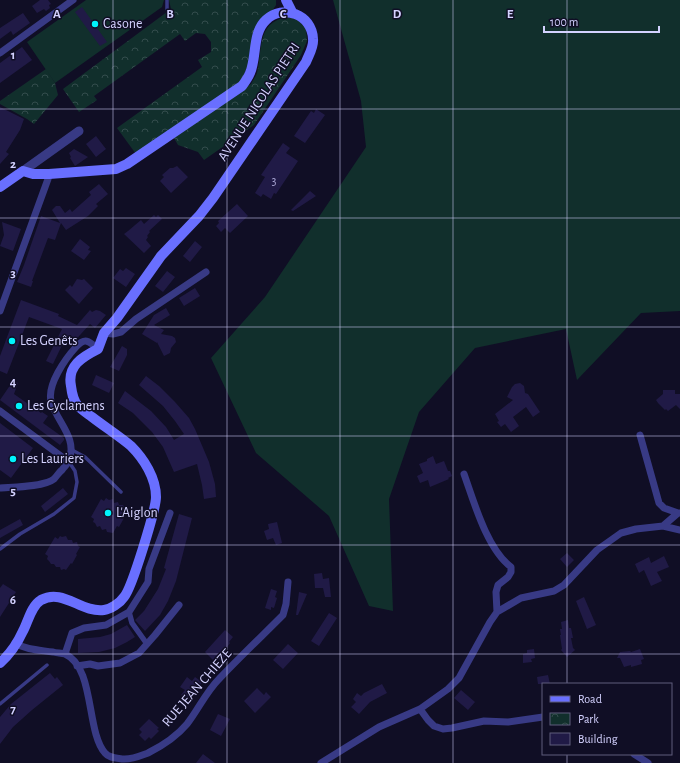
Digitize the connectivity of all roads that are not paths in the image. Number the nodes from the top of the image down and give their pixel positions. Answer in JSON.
{"nodes":[{"id":1,"x":73,"y":0,"type":"edge"},
{"id":2,"x":167,"y":0,"type":"edge"},
{"id":3,"x":286,"y":0,"type":"edge"},
{"id":4,"x":167,"y":9,"type":"dead end"},
{"id":5,"x":292,"y":12,"type":"junction"},
{"id":6,"x":0,"y":53,"type":"edge"},
{"id":7,"x":79,"y":131,"type":"dead end"},
{"id":8,"x":23,"y":171,"type":"junction"},
{"id":9,"x":48,"y":174,"type":"junction"},
{"id":10,"x":0,"y":187,"type":"edge"},
{"id":11,"x":206,"y":272,"type":"dead end"},
{"id":12,"x":0,"y":311,"type":"edge"},
{"id":13,"x":104,"y":333,"type":"junction"},
{"id":14,"x":98,"y":349,"type":"junction"},
{"id":15,"x":0,"y":411,"type":"edge"},
{"id":16,"x":640,"y":435,"type":"dead end"},
{"id":17,"x":72,"y":450,"type":"junction"},
{"id":18,"x":69,"y":462,"type":"junction"},
{"id":19,"x":464,"y":474,"type":"dead end"},
{"id":20,"x":0,"y":488,"type":"edge"},
{"id":21,"x":121,"y":492,"type":"dead end"},
{"id":22,"x":170,"y":513,"type":"dead end"},
{"id":23,"x":679,"y":513,"type":"edge"},
{"id":24,"x":662,"y":526,"type":"junction"},
{"id":25,"x":680,"y":530,"type":"edge"},
{"id":26,"x":0,"y":549,"type":"edge"},
{"id":27,"x":288,"y":582,"type":"dead end"},
{"id":28,"x":179,"y":605,"type":"dead end"},
{"id":29,"x":129,"y":612,"type":"junction"},
{"id":30,"x":497,"y":612,"type":"junction"},
{"id":31,"x":15,"y":643,"type":"junction"},
{"id":32,"x":147,"y":644,"type":"junction"},
{"id":33,"x":65,"y":654,"type":"junction"},
{"id":34,"x":0,"y":663,"type":"edge"},
{"id":35,"x":46,"y":665,"type":"dead end"},
{"id":36,"x":77,"y":666,"type":"junction"},
{"id":37,"x":0,"y":704,"type":"edge"},
{"id":38,"x":420,"y":709,"type":"junction"},
{"id":39,"x":542,"y":717,"type":"edge"},
{"id":40,"x":636,"y":755,"type":"edge"},
{"id":41,"x":322,"y":763,"type":"edge"},
{"id":42,"x":648,"y":763,"type":"edge"}],
"edges":[{"from":1,"to":6,"type":"street"},
{"from":2,"to":4,"type":"lane"},
{"from":3,"to":5,"type":"main road"},
{"from":5,"to":9,"type":"main road","name":"AVENUE NICOLAS PIETRI"},
{"from":5,"to":13,"type":"main road","name":"AVENUE NICOLAS PIETRI"},
{"from":7,"to":8,"type":"street"},
{"from":8,"to":9,"type":"main road","name":"AVENUE NICOLAS PIETRI"},
{"from":8,"to":10,"type":"main road"},
{"from":9,"to":12,"type":"street"},
{"from":11,"to":13,"type":"street"},
{"from":13,"to":14,"type":"main road","name":"AVENUE NICOLAS PIETRI"},
{"from":14,"to":17,"type":"street"},
{"from":14,"to":31,"type":"main road"},
{"from":15,"to":18,"type":"street"},
{"from":16,"to":23,"type":"street"},
{"from":17,"to":18,"type":"street"},
{"from":17,"to":21,"type":"lane"},
{"from":18,"to":20,"type":"street"},
{"from":18,"to":26,"type":"lane"},
{"from":19,"to":30,"type":"street"},
{"from":22,"to":29,"type":"street"},
{"from":23,"to":24,"type":"street"},
{"from":24,"to":25,"type":"street"},
{"from":24,"to":30,"type":"street"},
{"from":27,"to":36,"type":"street","name":"RUE JEAN CHIEZE"},
{"from":28,"to":32,"type":"street"},
{"from":29,"to":32,"type":"street"},
{"from":29,"to":33,"type":"street"},
{"from":30,"to":38,"type":"street"},
{"from":31,"to":33,"type":"street"},
{"from":31,"to":34,"type":"main road"},
{"from":32,"to":36,"type":"street"},
{"from":33,"to":36,"type":"street","name":"RUE JEAN CHIEZE"},
{"from":35,"to":37,"type":"lane"},
{"from":38,"to":39,"type":"street"},
{"from":38,"to":41,"type":"street"},
{"from":40,"to":42,"type":"street"}]}
